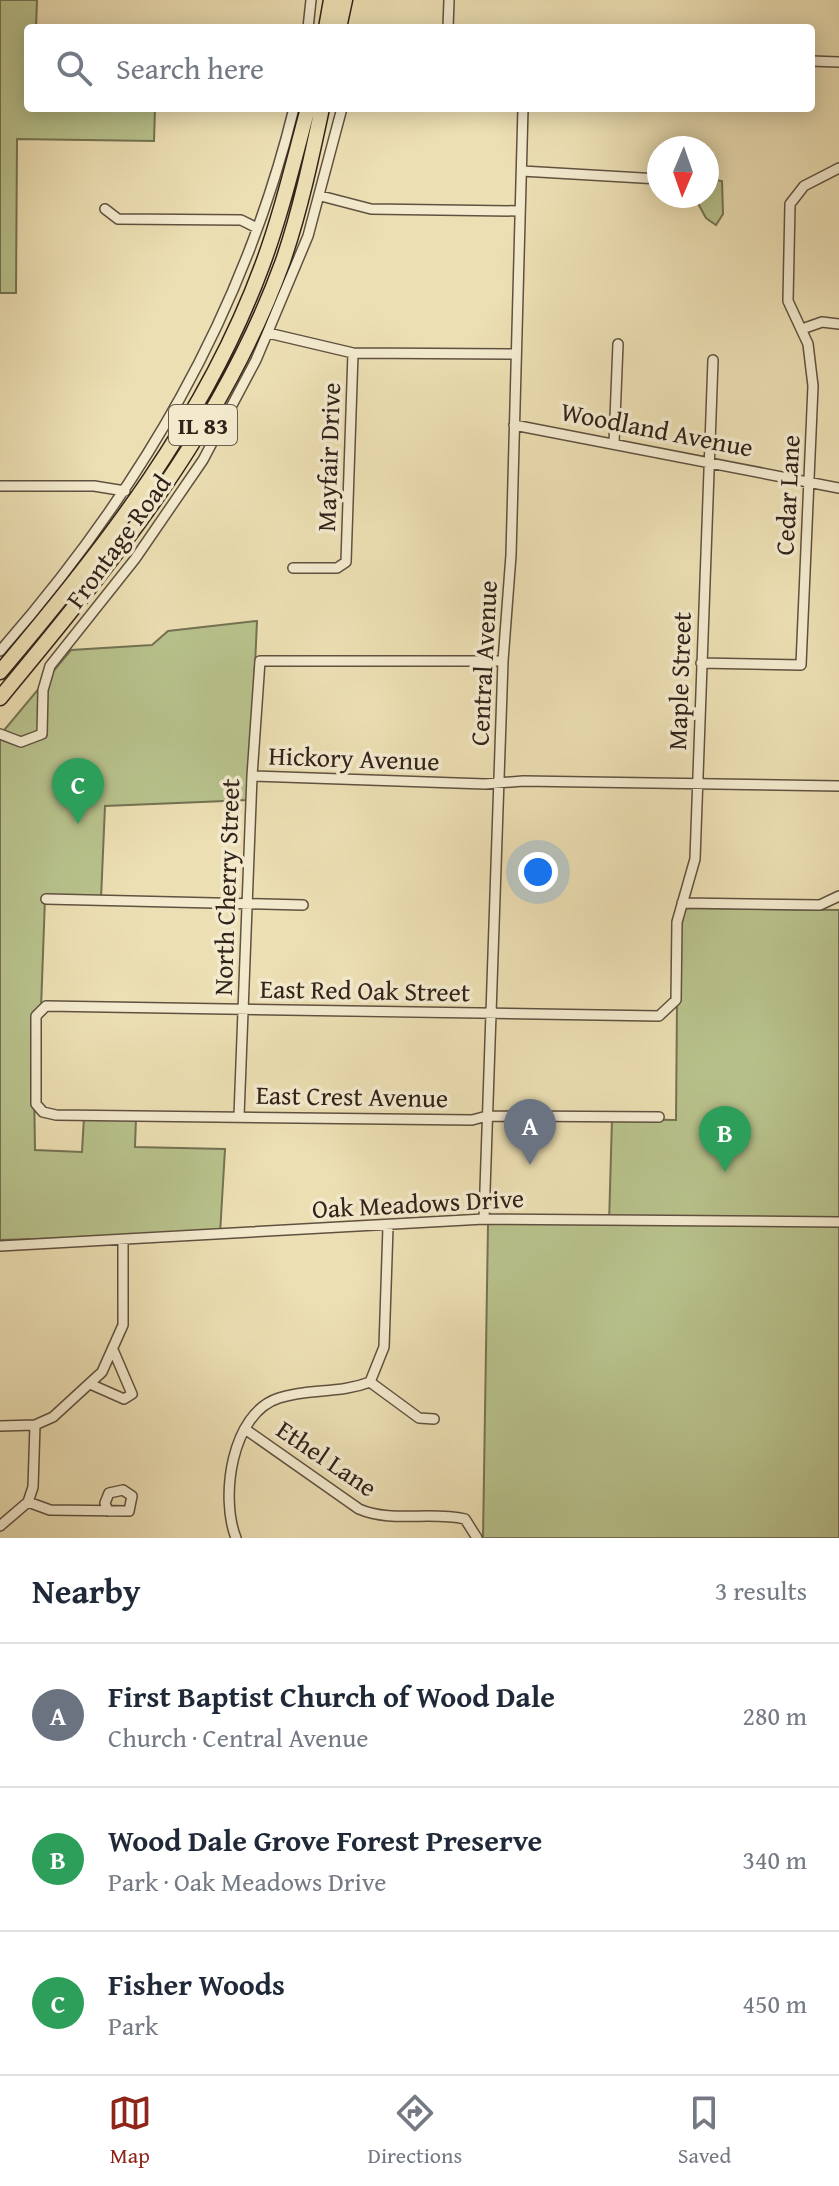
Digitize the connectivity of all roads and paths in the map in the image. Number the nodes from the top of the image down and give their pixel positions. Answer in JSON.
{"nodes":[{"id":1,"x":311,"y":0,"type":"edge"},
{"id":2,"x":328,"y":0,"type":"edge"},
{"id":3,"x":345,"y":0,"type":"edge"},
{"id":4,"x":449,"y":0,"type":"edge"},
{"id":5,"x":308,"y":24,"type":"edge"},
{"id":6,"x":325,"y":24,"type":"edge"},
{"id":7,"x":340,"y":24,"type":"edge"},
{"id":8,"x":448,"y":24,"type":"edge"},
{"id":9,"x":815,"y":61,"type":"edge"},
{"id":10,"x":839,"y":62,"type":"edge"},
{"id":11,"x":293,"y":112,"type":"edge"},
{"id":12,"x":307,"y":112,"type":"edge"},
{"id":13,"x":321,"y":112,"type":"edge"},
{"id":14,"x":341,"y":112,"type":"edge"},
{"id":15,"x":523,"y":112,"type":"edge"},
{"id":16,"x":839,"y":168,"type":"edge"},
{"id":17,"x":522,"y":171,"type":"junction"},
{"id":18,"x":647,"y":178,"type":"edge"},
{"id":19,"x":321,"y":196,"type":"junction"},
{"id":20,"x":105,"y":209,"type":"dead end"},
{"id":21,"x":519,"y":211,"type":"junction"},
{"id":22,"x":257,"y":228,"type":"junction"},
{"id":23,"x":839,"y":324,"type":"edge"},
{"id":24,"x":802,"y":329,"type":"junction"},
{"id":25,"x":268,"y":333,"type":"junction"},
{"id":26,"x":618,"y":344,"type":"dead end"},
{"id":27,"x":353,"y":353,"type":"junction"},
{"id":28,"x":515,"y":354,"type":"junction"},
{"id":29,"x":713,"y":360,"type":"dead end"},
{"id":30,"x":514,"y":425,"type":"junction"},
{"id":31,"x":614,"y":443,"type":"junction"},
{"id":32,"x":709,"y":461,"type":"junction"},
{"id":33,"x":809,"y":482,"type":"junction"},
{"id":34,"x":0,"y":486,"type":"edge"},
{"id":35,"x":839,"y":488,"type":"edge"},
{"id":36,"x":125,"y":491,"type":"junction"},
{"id":37,"x":293,"y":568,"type":"dead end"},
{"id":38,"x":0,"y":651,"type":"edge"},
{"id":39,"x":503,"y":661,"type":"junction"},
{"id":40,"x":701,"y":663,"type":"junction"},
{"id":41,"x":0,"y":672,"type":"edge"},
{"id":42,"x":0,"y":698,"type":"edge"},
{"id":43,"x":0,"y":734,"type":"edge"},
{"id":44,"x":252,"y":776,"type":"junction"},
{"id":45,"x":499,"y":782,"type":"junction"},
{"id":46,"x":698,"y":783,"type":"junction"},
{"id":47,"x":839,"y":786,"type":"edge"},
{"id":48,"x":839,"y":896,"type":"edge"},
{"id":49,"x":46,"y":899,"type":"dead end"},
{"id":50,"x":247,"y":903,"type":"junction"},
{"id":51,"x":682,"y":903,"type":"junction"},
{"id":52,"x":303,"y":905,"type":"dead end"},
{"id":53,"x":676,"y":1000,"type":"joint"},
{"id":54,"x":244,"y":1009,"type":"junction"},
{"id":55,"x":493,"y":1016,"type":"junction"},
{"id":56,"x":43,"y":1112,"type":"joint"},
{"id":57,"x":239,"y":1116,"type":"junction"},
{"id":58,"x":487,"y":1116,"type":"junction"},
{"id":59,"x":659,"y":1117,"type":"dead end"},
{"id":60,"x":484,"y":1219,"type":"junction"},
{"id":61,"x":839,"y":1222,"type":"edge"},
{"id":62,"x":388,"y":1227,"type":"junction"},
{"id":63,"x":123,"y":1241,"type":"junction"},
{"id":64,"x":0,"y":1246,"type":"edge"},
{"id":65,"x":114,"y":1352,"type":"junction"},
{"id":66,"x":370,"y":1382,"type":"junction"},
{"id":67,"x":90,"y":1384,"type":"junction"},
{"id":68,"x":434,"y":1419,"type":"dead end"},
{"id":69,"x":35,"y":1425,"type":"junction"},
{"id":70,"x":0,"y":1426,"type":"edge"},
{"id":71,"x":245,"y":1429,"type":"junction"},
{"id":72,"x":28,"y":1502,"type":"junction"},
{"id":73,"x":108,"y":1511,"type":"dead end"},
{"id":74,"x":0,"y":1526,"type":"edge"},
{"id":75,"x":477,"y":1536,"type":"edge"},
{"id":76,"x":236,"y":1538,"type":"edge"}],
"edges":[{"from":1,"to":5,"type":"street"},
{"from":2,"to":6,"type":"highway"},
{"from":3,"to":7,"type":"highway"},
{"from":4,"to":8,"type":"street"},
{"from":9,"to":10,"type":"street"},
{"from":11,"to":22,"type":"street","name":"Frontage Road"},
{"from":12,"to":41,"type":"highway","number":"IL 83"},
{"from":13,"to":42,"type":"highway","number":"IL 83"},
{"from":14,"to":19,"type":"street","name":"Frontage Road"},
{"from":15,"to":17,"type":"street","name":"Central Avenue"},
{"from":16,"to":24,"type":"street","name":"Cedar Lane"},
{"from":17,"to":18,"type":"street"},
{"from":17,"to":21,"type":"street","name":"Central Avenue"},
{"from":19,"to":21,"type":"street"},
{"from":19,"to":25,"type":"street","name":"Frontage Road"},
{"from":20,"to":22,"type":"street"},
{"from":21,"to":28,"type":"street","name":"Central Avenue"},
{"from":22,"to":36,"type":"street","name":"Frontage Road"},
{"from":23,"to":24,"type":"street"},
{"from":24,"to":33,"type":"street","name":"Cedar Lane"},
{"from":25,"to":27,"type":"street"},
{"from":25,"to":43,"type":"street","name":"Frontage Road"},
{"from":26,"to":31,"type":"street"},
{"from":27,"to":28,"type":"street"},
{"from":27,"to":37,"type":"street","name":"Mayfair Drive"},
{"from":28,"to":30,"type":"street","name":"Central Avenue"},
{"from":29,"to":32,"type":"street","name":"Maple Street"},
{"from":30,"to":31,"type":"street","name":"Woodland Avenue"},
{"from":30,"to":39,"type":"street","name":"Central Avenue"},
{"from":31,"to":32,"type":"street","name":"Woodland Avenue"},
{"from":32,"to":33,"type":"street","name":"Woodland Avenue"},
{"from":32,"to":40,"type":"street","name":"Maple Street"},
{"from":33,"to":35,"type":"street","name":"Woodland Avenue"},
{"from":33,"to":40,"type":"street","name":"Cedar Lane"},
{"from":34,"to":36,"type":"street"},
{"from":36,"to":38,"type":"street","name":"Frontage Road"},
{"from":39,"to":44,"type":"street","name":"North Cherry Street"},
{"from":39,"to":45,"type":"street","name":"Central Avenue"},
{"from":40,"to":46,"type":"street","name":"Maple Street"},
{"from":44,"to":45,"type":"street","name":"Hickory Avenue"},
{"from":44,"to":50,"type":"street","name":"North Cherry Street"},
{"from":45,"to":46,"type":"street","name":"Hickory Avenue"},
{"from":45,"to":55,"type":"street","name":"Central Avenue"},
{"from":46,"to":47,"type":"street","name":"Hickory Avenue"},
{"from":46,"to":51,"type":"street","name":"Maple Street"},
{"from":48,"to":51,"type":"street"},
{"from":49,"to":50,"type":"street"},
{"from":50,"to":52,"type":"street"},
{"from":50,"to":54,"type":"street","name":"North Cherry Street"},
{"from":51,"to":53,"type":"street","name":"Maple Street"},
{"from":53,"to":55,"type":"street","name":"East Red Oak Street"},
{"from":54,"to":55,"type":"street","name":"East Red Oak Street"},
{"from":54,"to":56,"type":"street","name":"East Red Oak Street"},
{"from":54,"to":57,"type":"street","name":"North Cherry Street"},
{"from":55,"to":58,"type":"street","name":"Central Avenue"},
{"from":56,"to":57,"type":"street","name":"East Crest Avenue"},
{"from":57,"to":58,"type":"street","name":"East Crest Avenue"},
{"from":58,"to":59,"type":"street","name":"East Crest Avenue"},
{"from":58,"to":60,"type":"street","name":"Central Avenue"},
{"from":60,"to":61,"type":"street","name":"Oak Meadows Drive"},
{"from":60,"to":62,"type":"street","name":"Oak Meadows Drive"},
{"from":62,"to":63,"type":"street","name":"Oak Meadows Drive"},
{"from":62,"to":66,"type":"street"},
{"from":63,"to":64,"type":"street","name":"Oak Meadows Drive"},
{"from":63,"to":65,"type":"street"},
{"from":65,"to":67,"type":"street"},
{"from":65,"to":67,"type":"street"},
{"from":66,"to":68,"type":"street"},
{"from":66,"to":71,"type":"street"},
{"from":67,"to":69,"type":"street"},
{"from":69,"to":70,"type":"street"},
{"from":69,"to":72,"type":"street"},
{"from":71,"to":75,"type":"street","name":"Ethel Lane"},
{"from":71,"to":76,"type":"street"},
{"from":72,"to":73,"type":"street"},
{"from":72,"to":74,"type":"street"}]}
